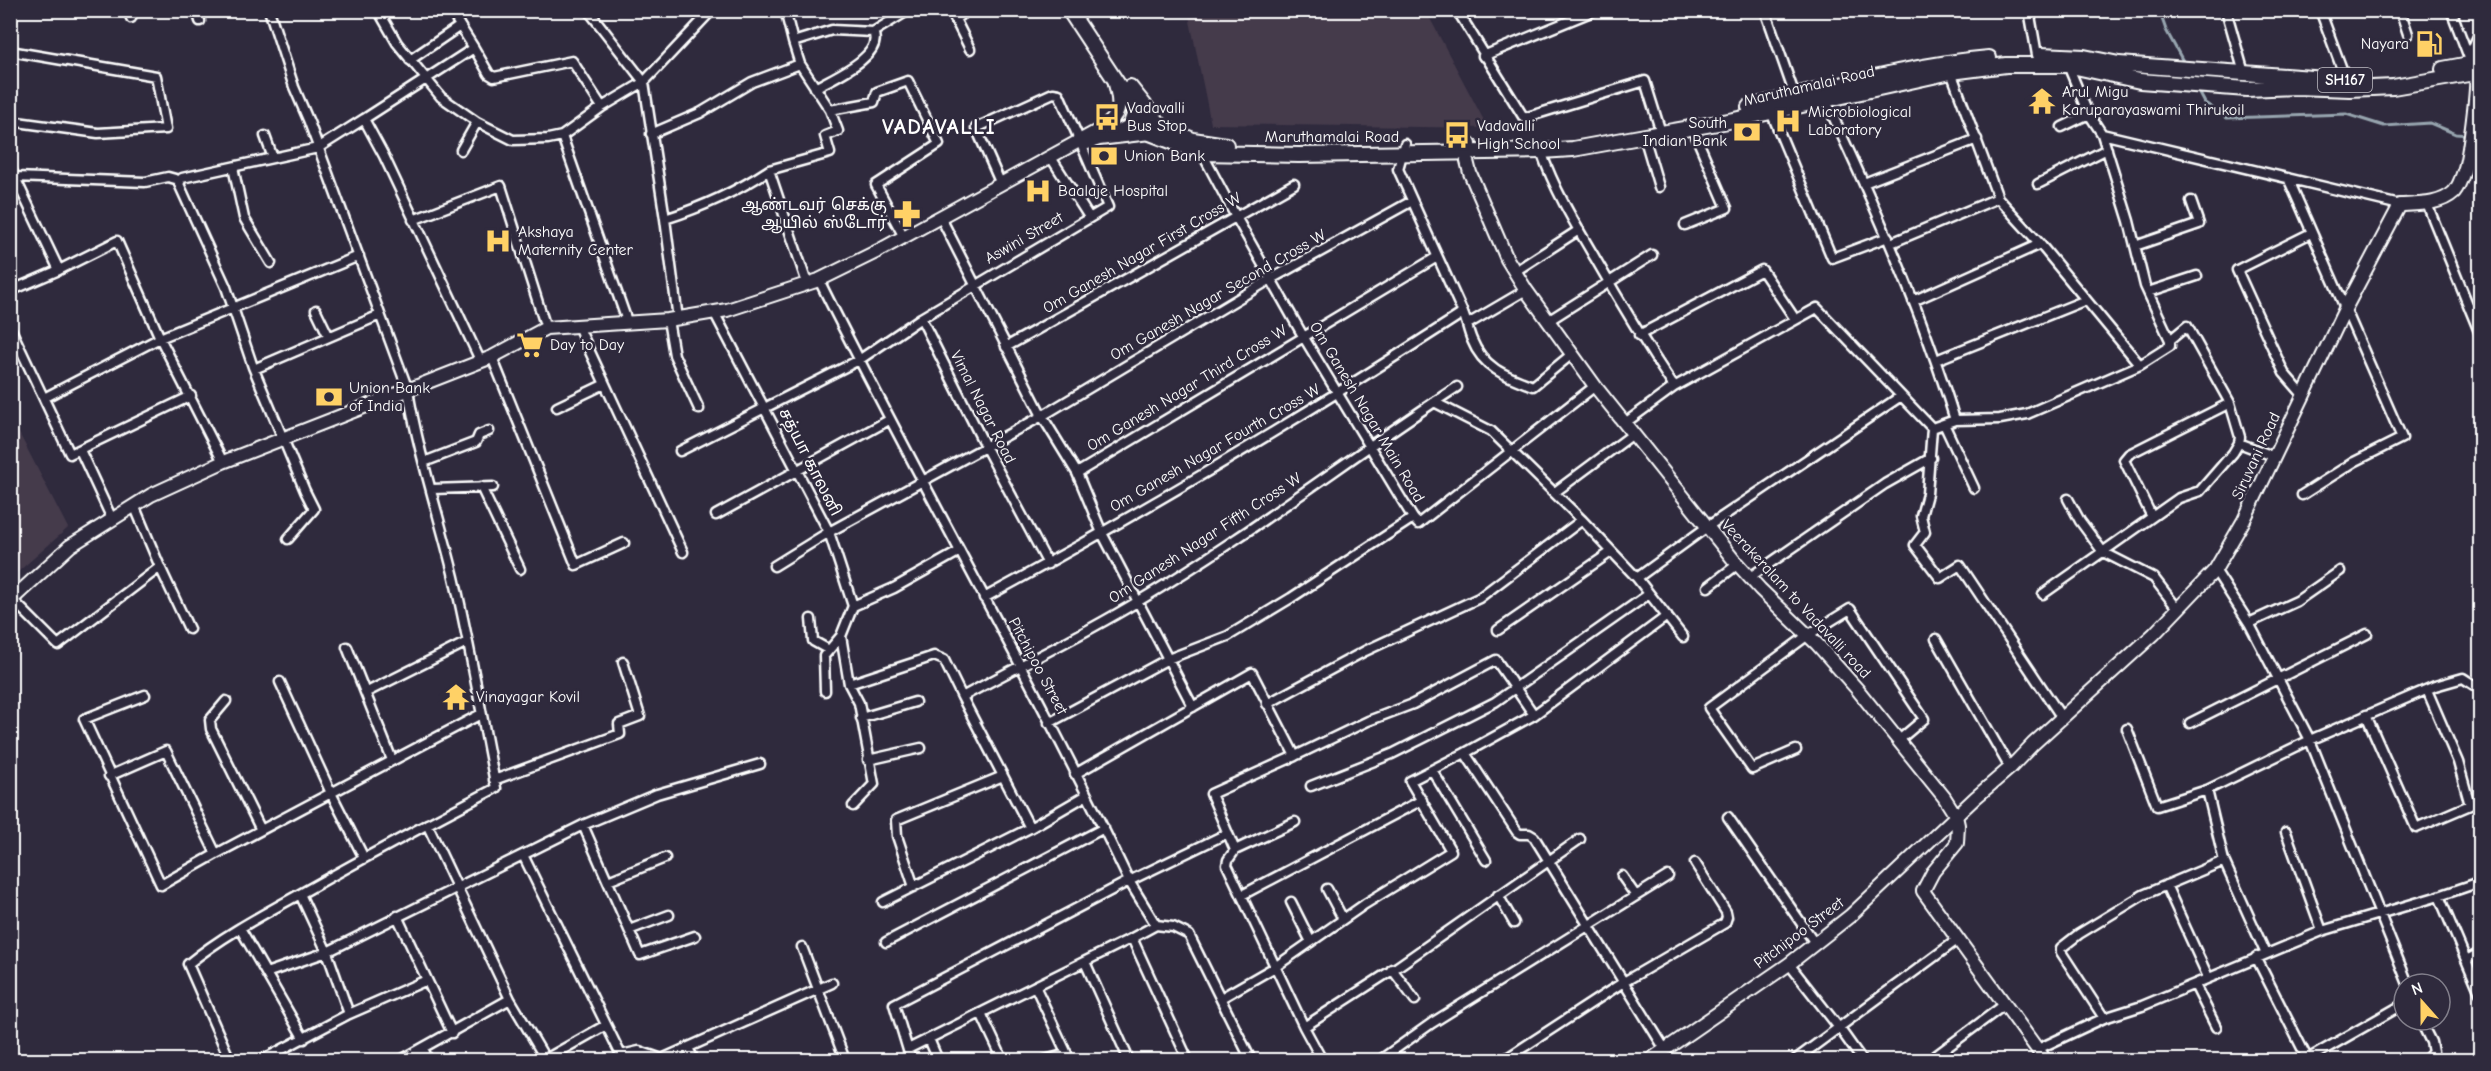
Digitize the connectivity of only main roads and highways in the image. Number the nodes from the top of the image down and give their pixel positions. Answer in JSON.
{"nodes":[{"id":1,"x":1077,"y":11,"type":"edge"},
{"id":2,"x":2067,"y":60,"type":"junction"},
{"id":3,"x":2475,"y":65,"type":"edge"},
{"id":4,"x":1153,"y":127,"type":"junction"},
{"id":5,"x":1469,"y":148,"type":"junction"},
{"id":6,"x":1403,"y":149,"type":"junction"}],
"edges":[{"from":1,"to":4,"type":"main road","name":"Maruthamalai Road","number":"SH167"},
{"from":1,"to":4,"type":"main road","name":"Maruthamalai Road","number":"SH167"},
{"from":2,"to":3,"type":"main road","name":"Maruthamalai Road","number":"SH167"},
{"from":2,"to":3,"type":"main road","name":"Maruthamalai Road","number":"SH167"},
{"from":2,"to":5,"type":"main road","name":"Maruthamalai Road","number":"SH167"},
{"from":2,"to":5,"type":"main road","name":"Maruthamalai Road","number":"SH167"},
{"from":4,"to":6,"type":"main road","name":"Maruthamalai Road","number":"SH167"},
{"from":4,"to":6,"type":"main road","name":"Maruthamalai Road","number":"SH167"},
{"from":5,"to":6,"type":"main road","name":"Maruthamalai Road","number":"SH167"}]}
